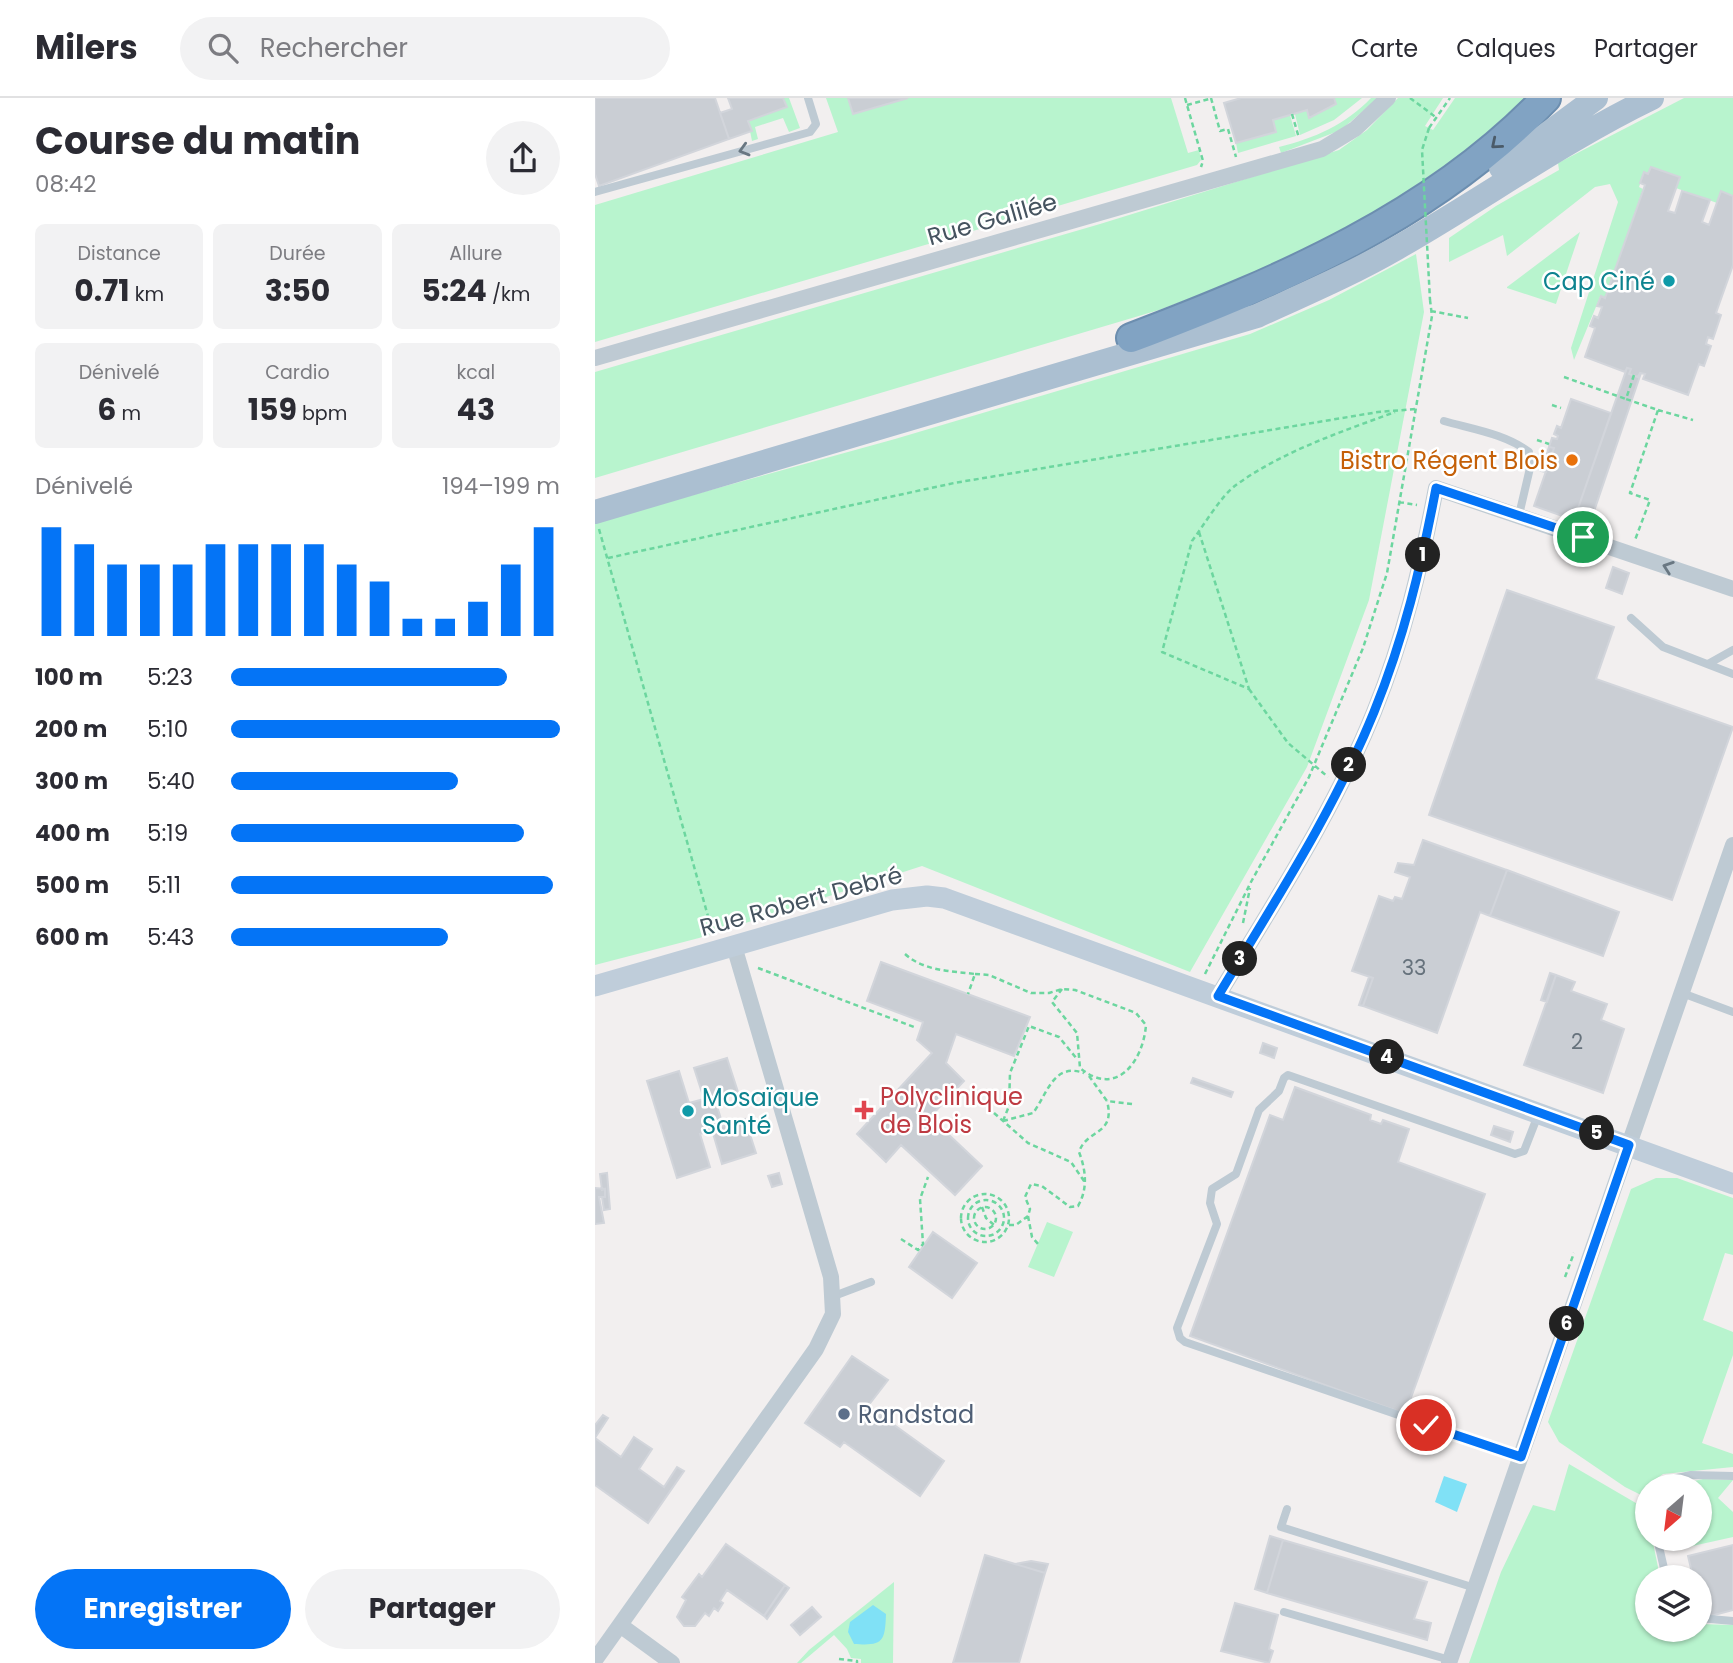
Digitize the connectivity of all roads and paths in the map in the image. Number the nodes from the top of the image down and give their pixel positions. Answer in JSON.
{"nodes":[{"id":1,"x":808,"y":98,"type":"edge"},
{"id":2,"x":1185,"y":98,"type":"edge"},
{"id":3,"x":1210,"y":98,"type":"edge"},
{"id":4,"x":1388,"y":98,"type":"edge"},
{"id":5,"x":1410,"y":98,"type":"edge"},
{"id":6,"x":1450,"y":98,"type":"edge"},
{"id":7,"x":1546,"y":98,"type":"edge"},
{"id":8,"x":1596,"y":98,"type":"edge"},
{"id":9,"x":1652,"y":98,"type":"edge"},
{"id":10,"x":1187,"y":105,"type":"junction"},
{"id":11,"x":1292,"y":114,"type":"dead end"},
{"id":12,"x":1437,"y":117,"type":"junction"},
{"id":13,"x":1299,"y":138,"type":"dead end"},
{"id":14,"x":1236,"y":158,"type":"dead end"},
{"id":15,"x":1201,"y":167,"type":"dead end"},
{"id":16,"x":595,"y":192,"type":"edge"},
{"id":17,"x":1431,"y":311,"type":"junction"},
{"id":18,"x":1468,"y":318,"type":"dead end"},
{"id":19,"x":1131,"y":338,"type":"junction"},
{"id":20,"x":595,"y":358,"type":"edge"},
{"id":21,"x":1635,"y":375,"type":"dead end"},
{"id":22,"x":1564,"y":377,"type":"dead end"},
{"id":23,"x":1626,"y":399,"type":"junction"},
{"id":24,"x":1552,"y":405,"type":"dead end"},
{"id":25,"x":1561,"y":408,"type":"dead end"},
{"id":26,"x":1416,"y":409,"type":"junction"},
{"id":27,"x":1658,"y":410,"type":"junction"},
{"id":28,"x":1398,"y":411,"type":"junction"},
{"id":29,"x":1693,"y":420,"type":"dead end"},
{"id":30,"x":1444,"y":421,"type":"dead end"},
{"id":31,"x":1537,"y":440,"type":"dead end"},
{"id":32,"x":1549,"y":444,"type":"dead end"},
{"id":33,"x":595,"y":496,"type":"edge"},
{"id":34,"x":1519,"y":515,"type":"junction"},
{"id":35,"x":597,"y":518,"type":"edge"},
{"id":36,"x":1199,"y":531,"type":"junction"},
{"id":37,"x":1634,"y":544,"type":"dead end"},
{"id":38,"x":608,"y":558,"type":"junction"},
{"id":39,"x":1733,"y":589,"type":"edge"},
{"id":40,"x":1631,"y":618,"type":"dead end"},
{"id":41,"x":1733,"y":650,"type":"edge"},
{"id":42,"x":1708,"y":664,"type":"junction"},
{"id":43,"x":1733,"y":674,"type":"edge"},
{"id":44,"x":1249,"y":689,"type":"junction"},
{"id":45,"x":1314,"y":765,"type":"junction"},
{"id":46,"x":1339,"y":786,"type":"junction"},
{"id":47,"x":1733,"y":845,"type":"edge"},
{"id":48,"x":1251,"y":881,"type":"junction"},
{"id":49,"x":726,"y":948,"type":"junction"},
{"id":50,"x":1247,"y":949,"type":"junction"},
{"id":51,"x":905,"y":954,"type":"dead end"},
{"id":52,"x":758,"y":968,"type":"dead end"},
{"id":53,"x":975,"y":975,"type":"junction"},
{"id":54,"x":1203,"y":978,"type":"dead end"},
{"id":55,"x":595,"y":986,"type":"edge"},
{"id":56,"x":1062,"y":989,"type":"junction"},
{"id":57,"x":1682,"y":993,"type":"junction"},
{"id":58,"x":968,"y":994,"type":"dead end"},
{"id":59,"x":1218,"y":996,"type":"junction"},
{"id":60,"x":1733,"y":1012,"type":"edge"},
{"id":61,"x":914,"y":1027,"type":"dead end"},
{"id":62,"x":1077,"y":1060,"type":"junction"},
{"id":63,"x":1089,"y":1076,"type":"junction"},
{"id":64,"x":1107,"y":1101,"type":"junction"},
{"id":65,"x":1132,"y":1104,"type":"dead end"},
{"id":66,"x":994,"y":1113,"type":"dead end"},
{"id":67,"x":1539,"y":1113,"type":"junction"},
{"id":68,"x":1003,"y":1121,"type":"junction"},
{"id":69,"x":1629,"y":1145,"type":"junction"},
{"id":70,"x":928,"y":1177,"type":"dead end"},
{"id":71,"x":1084,"y":1181,"type":"junction"},
{"id":72,"x":1733,"y":1184,"type":"edge"},
{"id":73,"x":982,"y":1207,"type":"junction"},
{"id":74,"x":963,"y":1208,"type":"junction"},
{"id":75,"x":1000,"y":1208,"type":"junction"},
{"id":76,"x":970,"y":1211,"type":"junction"},
{"id":77,"x":995,"y":1212,"type":"junction"},
{"id":78,"x":1028,"y":1216,"type":"junction"},
{"id":79,"x":1009,"y":1225,"type":"junction"},
{"id":80,"x":994,"y":1226,"type":"junction"},
{"id":81,"x":982,"y":1228,"type":"junction"},
{"id":82,"x":999,"y":1231,"type":"junction"},
{"id":83,"x":1002,"y":1235,"type":"junction"},
{"id":84,"x":981,"y":1236,"type":"junction"},
{"id":85,"x":901,"y":1239,"type":"dead end"},
{"id":86,"x":1038,"y":1244,"type":"dead end"},
{"id":87,"x":871,"y":1282,"type":"dead end"},
{"id":88,"x":834,"y":1296,"type":"junction"},
{"id":89,"x":1521,"y":1457,"type":"junction"},
{"id":90,"x":1712,"y":1476,"type":"edge"},
{"id":91,"x":1733,"y":1476,"type":"edge"},
{"id":92,"x":1287,"y":1509,"type":"dead end"},
{"id":93,"x":1475,"y":1588,"type":"junction"},
{"id":94,"x":1283,"y":1612,"type":"dead end"},
{"id":95,"x":1712,"y":1619,"type":"edge"},
{"id":96,"x":1733,"y":1620,"type":"edge"},
{"id":97,"x":620,"y":1625,"type":"junction"},
{"id":98,"x":839,"y":1659,"type":"dead end"},
{"id":99,"x":595,"y":1660,"type":"edge"},
{"id":100,"x":1450,"y":1662,"type":"edge"},
{"id":101,"x":672,"y":1663,"type":"edge"},
{"id":102,"x":857,"y":1663,"type":"edge"}],
"edges":[{"from":1,"to":16,"type":"lane","one_way":true},
{"from":2,"to":10,"type":"path"},
{"from":3,"to":10,"type":"path"},
{"from":3,"to":14,"type":"path"},
{"from":4,"to":20,"type":"street","name":"Rue Galilée"},
{"from":5,"to":12,"type":"path"},
{"from":6,"to":12,"type":"path"},
{"from":7,"to":19,"type":"highway","one_way":true},
{"from":8,"to":19,"type":"main road"},
{"from":9,"to":35,"type":"main road"},
{"from":10,"to":15,"type":"path"},
{"from":11,"to":13,"type":"path"},
{"from":12,"to":17,"type":"path","bridge":true},
{"from":17,"to":18,"type":"path"},
{"from":17,"to":26,"type":"path"},
{"from":19,"to":33,"type":"main road"},
{"from":21,"to":23,"type":"path"},
{"from":22,"to":23,"type":"path"},
{"from":23,"to":27,"type":"path"},
{"from":24,"to":25,"type":"path"},
{"from":26,"to":28,"type":"path"},
{"from":26,"to":45,"type":"path"},
{"from":27,"to":29,"type":"path"},
{"from":27,"to":37,"type":"path"},
{"from":28,"to":36,"type":"path"},
{"from":28,"to":38,"type":"path"},
{"from":30,"to":34,"type":"lane"},
{"from":31,"to":32,"type":"path"},
{"from":39,"to":34,"type":"street","one_way":true},
{"from":34,"to":46,"type":"street"},
{"from":35,"to":38,"type":"path"},
{"from":36,"to":44,"type":"path"},
{"from":36,"to":44,"type":"path"},
{"from":38,"to":49,"type":"path"},
{"from":40,"to":42,"type":"lane"},
{"from":41,"to":42,"type":"lane"},
{"from":42,"to":43,"type":"lane"},
{"from":44,"to":45,"type":"path"},
{"from":45,"to":46,"type":"path"},
{"from":45,"to":48,"type":"path"},
{"from":46,"to":50,"type":"street"},
{"from":47,"to":57,"type":"street"},
{"from":48,"to":50,"type":"path"},
{"from":48,"to":54,"type":"path"},
{"from":49,"to":55,"type":"street","name":"Rue Robert Debré"},
{"from":49,"to":59,"type":"street","name":"Rue Robert Debré"},
{"from":49,"to":88,"type":"street"},
{"from":50,"to":59,"type":"street"},
{"from":51,"to":53,"type":"path"},
{"from":52,"to":61,"type":"path"},
{"from":53,"to":56,"type":"path"},
{"from":53,"to":58,"type":"path"},
{"from":56,"to":62,"type":"path"},
{"from":56,"to":63,"type":"path"},
{"from":57,"to":60,"type":"lane"},
{"from":57,"to":69,"type":"street"},
{"from":59,"to":67,"type":"street","name":"Rue Robert Debré"},
{"from":62,"to":63,"type":"path"},
{"from":62,"to":68,"type":"path"},
{"from":63,"to":64,"type":"path"},
{"from":63,"to":68,"type":"path"},
{"from":64,"to":65,"type":"path"},
{"from":64,"to":71,"type":"path"},
{"from":66,"to":68,"type":"path"},
{"from":67,"to":69,"type":"street","name":"Rue Robert Debré"},
{"from":67,"to":89,"type":"lane"},
{"from":68,"to":71,"type":"path"},
{"from":69,"to":72,"type":"street","name":"Rue Robert Debré"},
{"from":69,"to":89,"type":"street"},
{"from":70,"to":85,"type":"path"},
{"from":71,"to":78,"type":"path"},
{"from":73,"to":77,"type":"path"},
{"from":73,"to":80,"type":"path"},
{"from":73,"to":81,"type":"path"},
{"from":74,"to":76,"type":"path"},
{"from":74,"to":79,"type":"path"},
{"from":74,"to":83,"type":"path"},
{"from":75,"to":76,"type":"path"},
{"from":75,"to":77,"type":"path"},
{"from":75,"to":82,"type":"path"},
{"from":76,"to":84,"type":"path"},
{"from":77,"to":80,"type":"path"},
{"from":78,"to":79,"type":"path"},
{"from":78,"to":86,"type":"path"},
{"from":79,"to":83,"type":"path"},
{"from":80,"to":81,"type":"path"},
{"from":81,"to":84,"type":"path"},
{"from":82,"to":83,"type":"path"},
{"from":82,"to":84,"type":"path"},
{"from":87,"to":88,"type":"lane"},
{"from":88,"to":97,"type":"street"},
{"from":89,"to":93,"type":"street"},
{"from":90,"to":91,"type":"lane"},
{"from":92,"to":93,"type":"lane"},
{"from":93,"to":100,"type":"street"},
{"from":94,"to":100,"type":"lane"},
{"from":95,"to":96,"type":"lane"},
{"from":97,"to":99,"type":"street"},
{"from":97,"to":101,"type":"street"},
{"from":98,"to":102,"type":"path"}]}
